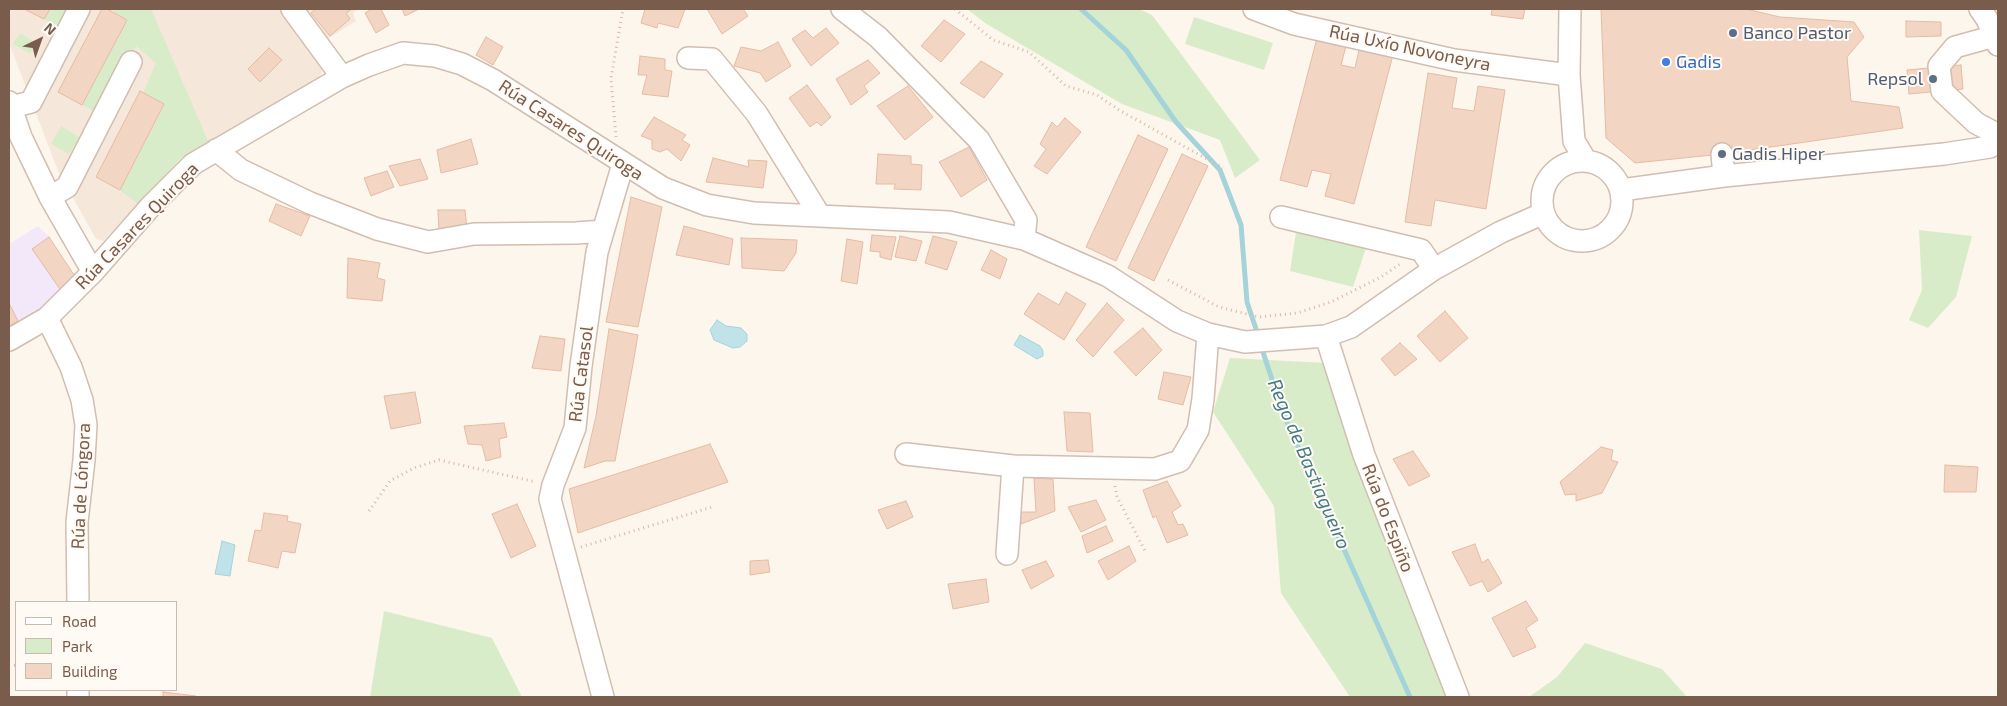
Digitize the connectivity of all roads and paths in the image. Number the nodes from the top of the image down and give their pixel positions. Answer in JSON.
{"nodes":[{"id":1,"x":78,"y":9,"type":"edge"},
{"id":2,"x":292,"y":9,"type":"edge"},
{"id":3,"x":623,"y":9,"type":"edge"},
{"id":4,"x":842,"y":9,"type":"edge"},
{"id":5,"x":955,"y":9,"type":"edge"},
{"id":6,"x":1254,"y":9,"type":"edge"},
{"id":7,"x":1570,"y":9,"type":"edge"},
{"id":8,"x":1980,"y":9,"type":"edge"},
{"id":9,"x":1997,"y":9,"type":"edge"},
{"id":10,"x":1998,"y":15,"type":"edge"},
{"id":11,"x":1996,"y":41,"type":"edge"},
{"id":12,"x":688,"y":58,"type":"dead end"},
{"id":13,"x":131,"y":62,"type":"dead end"},
{"id":14,"x":1569,"y":75,"type":"junction"},
{"id":15,"x":342,"y":77,"type":"junction"},
{"id":16,"x":10,"y":104,"type":"edge"},
{"id":17,"x":1994,"y":140,"type":"edge"},
{"id":18,"x":1574,"y":142,"type":"junction"},
{"id":19,"x":216,"y":150,"type":"junction"},
{"id":20,"x":1722,"y":154,"type":"dead end"},
{"id":21,"x":617,"y":161,"type":"junction"},
{"id":22,"x":1586,"y":161,"type":"junction"},
{"id":23,"x":1564,"y":165,"type":"junction"},
{"id":24,"x":1222,"y":168,"type":"dead end"},
{"id":25,"x":1724,"y":176,"type":"junction"},
{"id":26,"x":1621,"y":190,"type":"junction"},
{"id":27,"x":50,"y":197,"type":"junction"},
{"id":28,"x":1544,"y":213,"type":"junction"},
{"id":29,"x":820,"y":216,"type":"junction"},
{"id":30,"x":1281,"y":217,"type":"dead end"},
{"id":31,"x":603,"y":231,"type":"junction"},
{"id":32,"x":1024,"y":239,"type":"junction"},
{"id":33,"x":1420,"y":250,"type":"junction"},
{"id":34,"x":1434,"y":269,"type":"junction"},
{"id":35,"x":93,"y":272,"type":"junction"},
{"id":36,"x":1168,"y":280,"type":"dead end"},
{"id":37,"x":47,"y":318,"type":"junction"},
{"id":38,"x":1208,"y":334,"type":"junction"},
{"id":39,"x":1326,"y":336,"type":"junction"},
{"id":40,"x":9,"y":340,"type":"edge"},
{"id":41,"x":906,"y":454,"type":"dead end"},
{"id":42,"x":1013,"y":466,"type":"junction"},
{"id":43,"x":1113,"y":468,"type":"junction"},
{"id":44,"x":553,"y":485,"type":"junction"},
{"id":45,"x":712,"y":506,"type":"dead end"},
{"id":46,"x":369,"y":511,"type":"dead end"},
{"id":47,"x":1145,"y":551,"type":"dead end"},
{"id":48,"x":564,"y":552,"type":"junction"},
{"id":49,"x":1007,"y":554,"type":"dead end"},
{"id":50,"x":78,"y":601,"type":"edge"},
{"id":51,"x":603,"y":697,"type":"edge"},
{"id":52,"x":1458,"y":697,"type":"edge"}],
"edges":[{"from":1,"to":16,"type":"street"},
{"from":2,"to":15,"type":"street"},
{"from":3,"to":21,"type":"path"},
{"from":4,"to":32,"type":"street"},
{"from":5,"to":24,"type":"path"},
{"from":6,"to":14,"type":"street","name":"Rúa Uxío Novoneyra"},
{"from":7,"to":14,"type":"street"},
{"from":8,"to":11,"type":"street"},
{"from":9,"to":10,"type":"street"},
{"from":11,"to":17,"type":"street"},
{"from":12,"to":29,"type":"street"},
{"from":13,"to":27,"type":"street"},
{"from":14,"to":18,"type":"street"},
{"from":15,"to":19,"type":"street","name":"Rúa Casares Quiroga"},
{"from":15,"to":21,"type":"street","name":"Rúa Casares Quiroga"},
{"from":16,"to":27,"type":"street"},
{"from":17,"to":25,"type":"street"},
{"from":18,"to":22,"type":"street"},
{"from":18,"to":23,"type":"street"},
{"from":19,"to":31,"type":"street"},
{"from":19,"to":35,"type":"street","name":"Rúa Casares Quiroga"},
{"from":20,"to":25,"type":"street"},
{"from":21,"to":29,"type":"street","name":"Rúa Casares Quiroga"},
{"from":21,"to":31,"type":"street","name":"Rúa Catasol"},
{"from":22,"to":23,"type":"street"},
{"from":22,"to":26,"type":"street"},
{"from":23,"to":28,"type":"street"},
{"from":25,"to":26,"type":"street"},
{"from":26,"to":28,"type":"street"},
{"from":27,"to":35,"type":"street"},
{"from":28,"to":34,"type":"street","name":"Rúa Casares Quiroga"},
{"from":29,"to":32,"type":"street","name":"Rúa Casares Quiroga"},
{"from":30,"to":33,"type":"street"},
{"from":31,"to":44,"type":"street","name":"Rúa Catasol"},
{"from":32,"to":38,"type":"street","name":"Rúa Casares Quiroga"},
{"from":33,"to":34,"type":"street"},
{"from":33,"to":36,"type":"path"},
{"from":34,"to":39,"type":"street","name":"Rúa Casares Quiroga"},
{"from":35,"to":37,"type":"street","name":"Rúa Casares Quiroga"},
{"from":37,"to":40,"type":"street","name":"Rúa Casares Quiroga"},
{"from":37,"to":50,"type":"street","name":"Rúa de Lóngora"},
{"from":38,"to":39,"type":"street","name":"Rúa Casares Quiroga"},
{"from":38,"to":43,"type":"street"},
{"from":39,"to":52,"type":"street","name":"Rúa do Espiño"},
{"from":41,"to":42,"type":"street"},
{"from":42,"to":43,"type":"street"},
{"from":42,"to":49,"type":"street"},
{"from":43,"to":47,"type":"path"},
{"from":44,"to":46,"type":"path"},
{"from":44,"to":48,"type":"street","name":"Rúa Catasol"},
{"from":45,"to":48,"type":"path"},
{"from":48,"to":51,"type":"street","name":"Rúa Catasol"}]}
